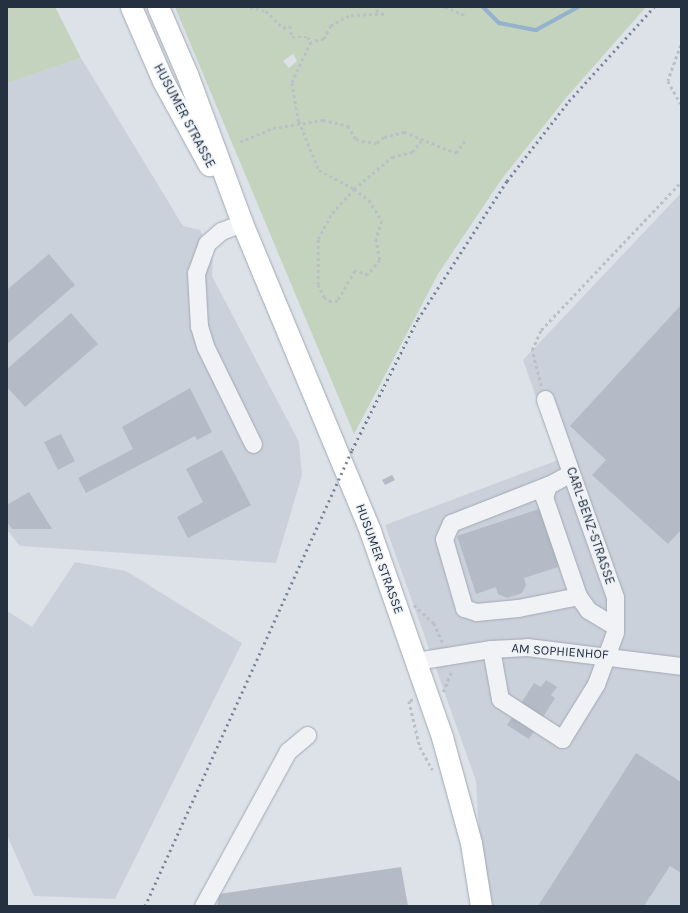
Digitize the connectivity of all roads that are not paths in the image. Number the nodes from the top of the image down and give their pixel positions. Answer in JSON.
{"nodes":[{"id":1,"x":131,"y":7,"type":"edge"},
{"id":2,"x":158,"y":7,"type":"edge"},
{"id":3,"x":242,"y":223,"type":"junction"},
{"id":4,"x":545,"y":399,"type":"road end"},
{"id":5,"x":253,"y":444,"type":"dead end"},
{"id":6,"x":571,"y":473,"type":"junction"},
{"id":7,"x":548,"y":485,"type":"junction"},
{"id":8,"x":578,"y":596,"type":"junction"},
{"id":9,"x":615,"y":626,"type":"junction"},
{"id":10,"x":491,"y":649,"type":"junction"},
{"id":11,"x":609,"y":656,"type":"junction"},
{"id":12,"x":416,"y":661,"type":"junction"},
{"id":13,"x":681,"y":666,"type":"edge"},
{"id":14,"x":307,"y":735,"type":"dead end"},
{"id":15,"x":202,"y":906,"type":"edge"},
{"id":16,"x":481,"y":906,"type":"edge"}],
"edges":[{"from":1,"to":3,"type":"main road","name":"HUSUMER STRASSE"},
{"from":2,"to":3,"type":"main road","name":"HUSUMER STRASSE"},
{"from":3,"to":5,"type":"street"},
{"from":3,"to":12,"type":"main road","name":"HUSUMER STRASSE"},
{"from":4,"to":6,"type":"street","name":"CARL-BENZ-STRASSE"},
{"from":6,"to":7,"type":"street"},
{"from":6,"to":9,"type":"street","name":"CARL-BENZ-STRASSE"},
{"from":7,"to":8,"type":"street"},
{"from":7,"to":8,"type":"street"},
{"from":8,"to":9,"type":"street"},
{"from":9,"to":11,"type":"street","name":"CARL-BENZ-STRASSE"},
{"from":10,"to":11,"type":"street","name":"AM SOPHIENHOF"},
{"from":10,"to":11,"type":"street","name":"CARL-BENZ-STRASSE"},
{"from":10,"to":12,"type":"street","name":"AM SOPHIENHOF"},
{"from":11,"to":13,"type":"street","name":"AM SOPHIENHOF"},
{"from":12,"to":16,"type":"main road","name":"HUSUMER STRASSE"},
{"from":14,"to":15,"type":"street"}]}
